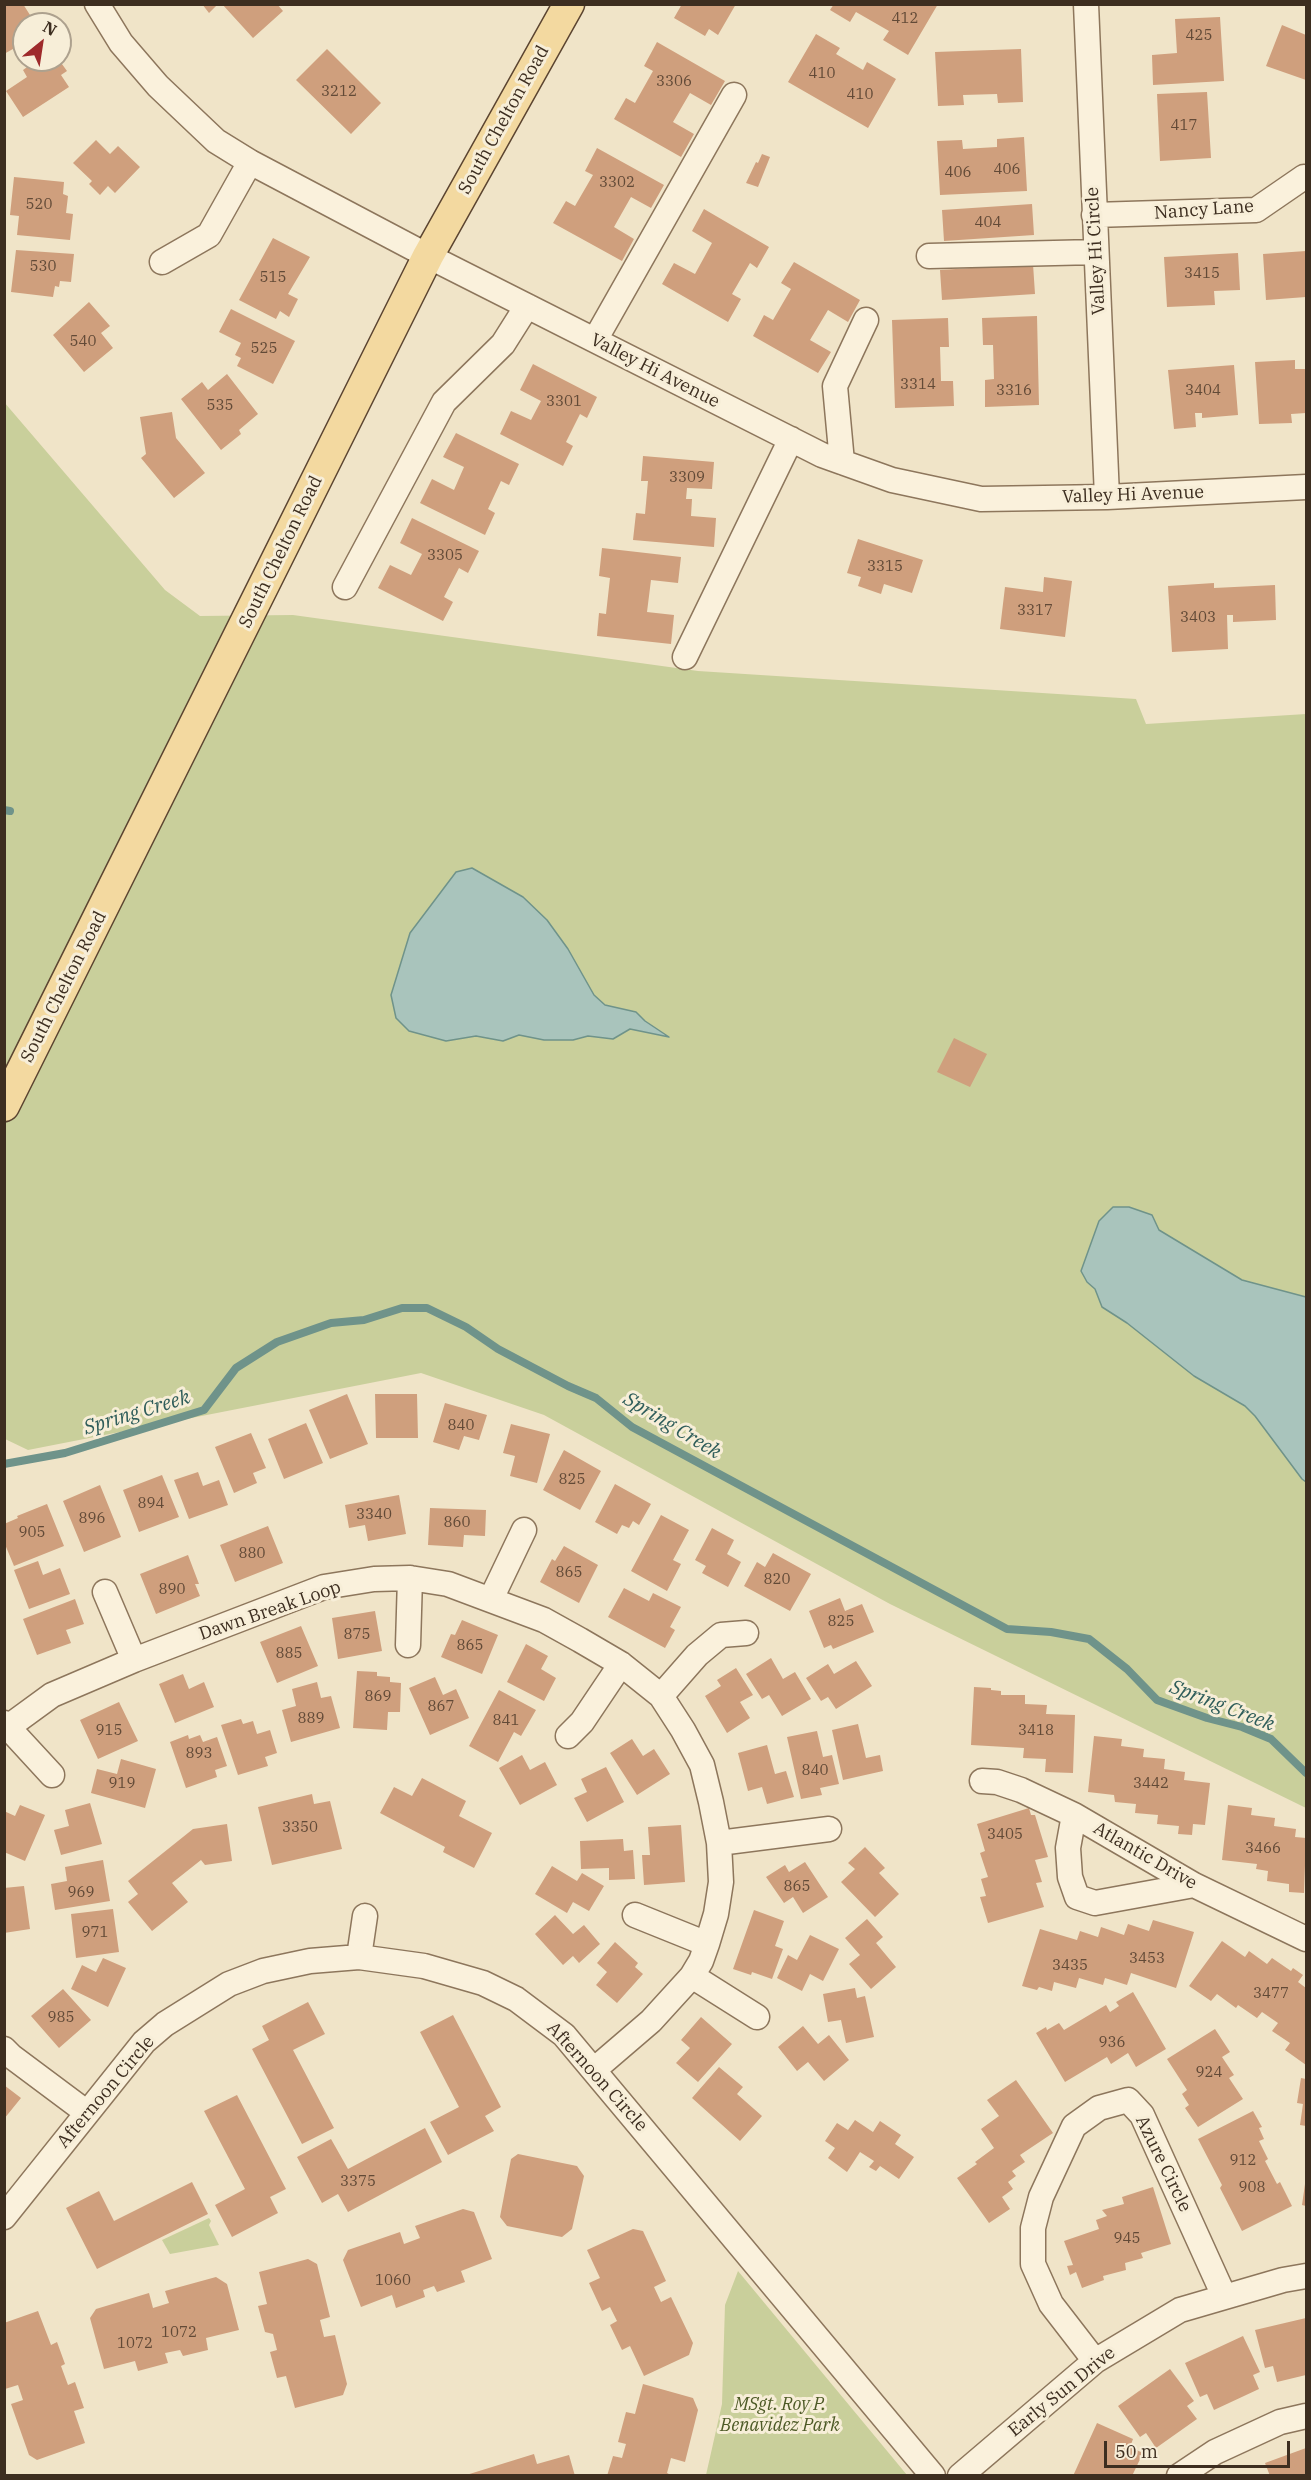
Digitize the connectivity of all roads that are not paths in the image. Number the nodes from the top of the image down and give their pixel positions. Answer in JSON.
{"nodes":[{"id":1,"x":97,"y":4,"type":"edge"},
{"id":2,"x":569,"y":4,"type":"edge"},
{"id":3,"x":1086,"y":4,"type":"edge"},
{"id":4,"x":734,"y":95,"type":"dead end"},
{"id":5,"x":249,"y":162,"type":"junction"},
{"id":6,"x":1304,"y":177,"type":"dead end"},
{"id":7,"x":1094,"y":215,"type":"junction"},
{"id":8,"x":1096,"y":252,"type":"junction"},
{"id":9,"x":428,"y":256,"type":"junction"},
{"id":10,"x":929,"y":256,"type":"dead end"},
{"id":11,"x":162,"y":262,"type":"dead end"},
{"id":12,"x":526,"y":306,"type":"junction"},
{"id":13,"x":866,"y":320,"type":"dead end"},
{"id":14,"x":595,"y":340,"type":"junction"},
{"id":15,"x":791,"y":439,"type":"junction"},
{"id":16,"x":842,"y":462,"type":"junction"},
{"id":17,"x":1306,"y":487,"type":"edge"},
{"id":18,"x":1107,"y":497,"type":"junction"},
{"id":19,"x":345,"y":587,"type":"dead end"},
{"id":20,"x":686,"y":657,"type":"dead end"},
{"id":21,"x":4,"y":1106,"type":"edge"},
{"id":22,"x":524,"y":1530,"type":"dead end"},
{"id":23,"x":410,"y":1578,"type":"junction"},
{"id":24,"x":105,"y":1592,"type":"dead end"},
{"id":25,"x":490,"y":1599,"type":"junction"},
{"id":26,"x":746,"y":1633,"type":"dead end"},
{"id":27,"x":408,"y":1645,"type":"dead end"},
{"id":28,"x":134,"y":1660,"type":"junction"},
{"id":29,"x":621,"y":1664,"type":"junction"},
{"id":30,"x":661,"y":1696,"type":"junction"},
{"id":31,"x":6,"y":1726,"type":"edge"},
{"id":32,"x":568,"y":1736,"type":"dead end"},
{"id":33,"x":52,"y":1775,"type":"dead end"},
{"id":34,"x":982,"y":1781,"type":"dead end"},
{"id":35,"x":1074,"y":1815,"type":"junction"},
{"id":36,"x":828,"y":1829,"type":"dead end"},
{"id":37,"x":719,"y":1843,"type":"junction"},
{"id":38,"x":1194,"y":1886,"type":"junction"},
{"id":39,"x":635,"y":1915,"type":"dead end"},
{"id":40,"x":365,"y":1916,"type":"dead end"},
{"id":41,"x":1306,"y":1939,"type":"edge"},
{"id":42,"x":707,"y":1944,"type":"junction"},
{"id":43,"x":359,"y":1957,"type":"junction"},
{"id":44,"x":692,"y":1976,"type":"junction"},
{"id":45,"x":757,"y":2018,"type":"dead end"},
{"id":46,"x":4,"y":2049,"type":"edge"},
{"id":47,"x":596,"y":2070,"type":"junction"},
{"id":48,"x":86,"y":2112,"type":"junction"},
{"id":49,"x":4,"y":2217,"type":"edge"},
{"id":50,"x":1306,"y":2276,"type":"edge"},
{"id":51,"x":1224,"y":2296,"type":"junction"},
{"id":52,"x":1095,"y":2361,"type":"junction"},
{"id":53,"x":1306,"y":2416,"type":"edge"},
{"id":54,"x":933,"y":2475,"type":"edge"},
{"id":55,"x":960,"y":2475,"type":"edge"},
{"id":56,"x":1179,"y":2475,"type":"edge"}],
"edges":[{"from":1,"to":5,"type":"street","name":"Valley Hi Avenue"},
{"from":2,"to":9,"type":"main road","name":"South Chelton Road"},
{"from":3,"to":7,"type":"street","name":"Valley Hi Circle"},
{"from":4,"to":14,"type":"street"},
{"from":5,"to":9,"type":"street","name":"Valley Hi Avenue"},
{"from":5,"to":11,"type":"street"},
{"from":6,"to":7,"type":"street","name":"Nancy Lane"},
{"from":7,"to":8,"type":"street","name":"Valley Hi Circle"},
{"from":8,"to":10,"type":"street"},
{"from":8,"to":18,"type":"street","name":"Valley Hi Circle"},
{"from":9,"to":12,"type":"street","name":"Valley Hi Avenue"},
{"from":9,"to":21,"type":"main road","name":"South Chelton Road"},
{"from":12,"to":14,"type":"street","name":"Valley Hi Avenue"},
{"from":12,"to":19,"type":"street"},
{"from":13,"to":16,"type":"street"},
{"from":14,"to":15,"type":"street","name":"Valley Hi Avenue"},
{"from":15,"to":16,"type":"street","name":"Valley Hi Avenue"},
{"from":15,"to":20,"type":"street"},
{"from":16,"to":18,"type":"street","name":"Valley Hi Avenue"},
{"from":17,"to":18,"type":"street","name":"Valley Hi Avenue"},
{"from":22,"to":25,"type":"street"},
{"from":23,"to":25,"type":"street","name":"Dawn Break Loop"},
{"from":23,"to":27,"type":"street"},
{"from":23,"to":28,"type":"street","name":"Dawn Break Loop"},
{"from":24,"to":28,"type":"street"},
{"from":25,"to":29,"type":"street","name":"Dawn Break Loop"},
{"from":26,"to":30,"type":"street"},
{"from":28,"to":31,"type":"street","name":"Dawn Break Loop"},
{"from":29,"to":30,"type":"street","name":"Dawn Break Loop"},
{"from":29,"to":32,"type":"street"},
{"from":30,"to":37,"type":"street","name":"Dawn Break Loop"},
{"from":31,"to":33,"type":"street"},
{"from":34,"to":35,"type":"street","name":"Atlantic Drive"},
{"from":35,"to":38,"type":"street","name":"Atlantic Drive"},
{"from":35,"to":38,"type":"street"},
{"from":36,"to":37,"type":"street"},
{"from":37,"to":42,"type":"street","name":"Dawn Break Loop"},
{"from":38,"to":41,"type":"street","name":"Atlantic Drive"},
{"from":39,"to":42,"type":"street"},
{"from":40,"to":43,"type":"street"},
{"from":42,"to":44,"type":"street","name":"Dawn Break Loop"},
{"from":43,"to":47,"type":"street","name":"Afternoon Circle"},
{"from":43,"to":48,"type":"street","name":"Afternoon Circle"},
{"from":44,"to":45,"type":"street"},
{"from":44,"to":47,"type":"street","name":"Dawn Break Loop"},
{"from":46,"to":48,"type":"street"},
{"from":47,"to":54,"type":"street","name":"Afternoon Circle"},
{"from":48,"to":49,"type":"street","name":"Afternoon Circle"},
{"from":50,"to":51,"type":"street","name":"Early Sun Drive"},
{"from":51,"to":52,"type":"street","name":"Early Sun Drive"},
{"from":51,"to":52,"type":"street","name":"Azure Circle"},
{"from":52,"to":55,"type":"street","name":"Early Sun Drive"},
{"from":53,"to":56,"type":"street"}]}
